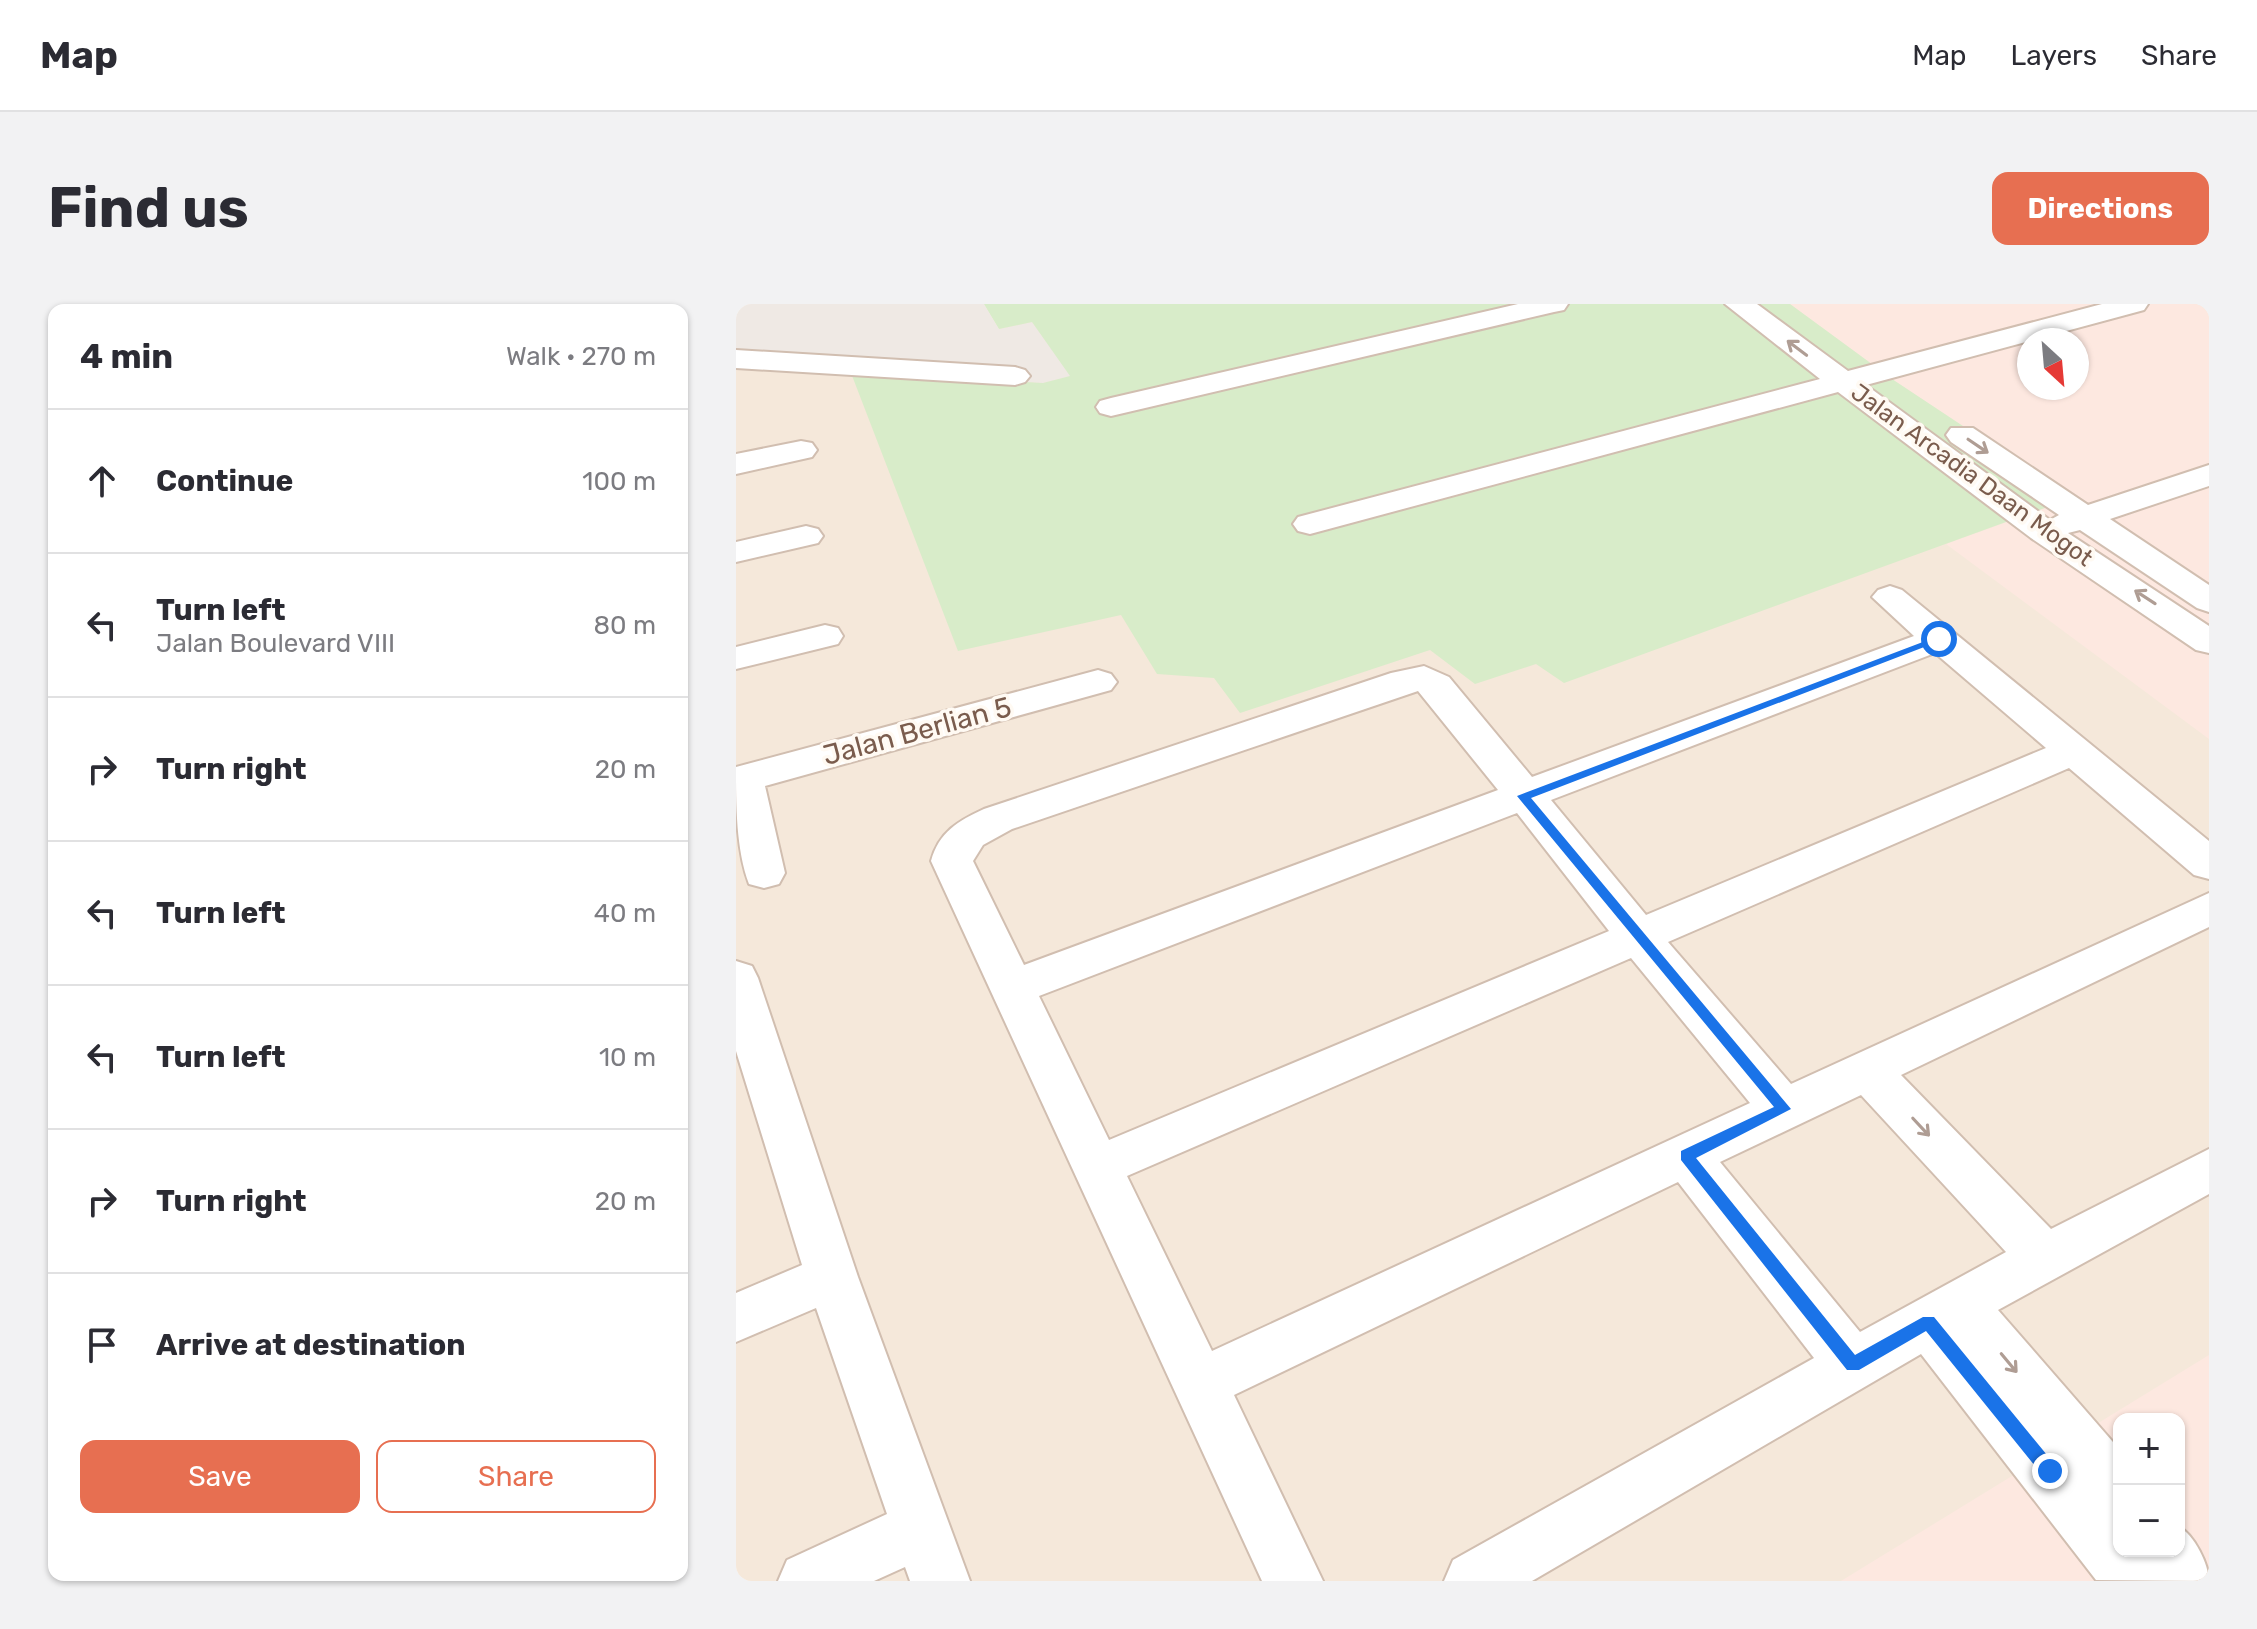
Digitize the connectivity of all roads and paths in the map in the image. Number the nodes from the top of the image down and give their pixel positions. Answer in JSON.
{"nodes":[{"id":1,"x":1554,"y":304,"type":"edge"},
{"id":2,"x":1739,"y":304,"type":"edge"},
{"id":3,"x":1777,"y":304,"type":"edge"},
{"id":4,"x":2134,"y":304,"type":"edge"},
{"id":5,"x":736,"y":359,"type":"edge"},
{"id":6,"x":1015,"y":376,"type":"dead end"},
{"id":7,"x":1858,"y":378,"type":"junction"},
{"id":8,"x":1111,"y":407,"type":"dead end"},
{"id":9,"x":801,"y":450,"type":"dead end"},
{"id":10,"x":736,"y":464,"type":"edge"},
{"id":11,"x":2209,"y":475,"type":"edge"},
{"id":12,"x":2084,"y":518,"type":"junction"},
{"id":13,"x":1310,"y":524,"type":"dead end"},
{"id":14,"x":2043,"y":531,"type":"junction"},
{"id":15,"x":806,"y":536,"type":"dead end"},
{"id":16,"x":736,"y":552,"type":"edge"},
{"id":17,"x":1890,"y":597,"type":"dead end"},
{"id":18,"x":2209,"y":601,"type":"edge"},
{"id":19,"x":825,"y":636,"type":"dead end"},
{"id":20,"x":1939,"y":639,"type":"junction"},
{"id":21,"x":2209,"y":642,"type":"edge"},
{"id":22,"x":736,"y":658,"type":"edge"},
{"id":23,"x":1098,"y":682,"type":"dead end"},
{"id":24,"x":2074,"y":751,"type":"junction"},
{"id":25,"x":740,"y":779,"type":"edge"},
{"id":26,"x":1523,"y":796,"type":"junction"},
{"id":27,"x":2209,"y":864,"type":"edge"},
{"id":28,"x":764,"y":873,"type":"dead end"},
{"id":29,"x":2209,"y":909,"type":"edge"},
{"id":30,"x":1638,"y":936,"type":"junction"},
{"id":31,"x":1012,"y":988,"type":"junction"},
{"id":32,"x":738,"y":989,"type":"edge"},
{"id":33,"x":1867,"y":1070,"type":"junction"},
{"id":34,"x":1784,"y":1109,"type":"junction"},
{"id":35,"x":1686,"y":1156,"type":"junction"},
{"id":36,"x":1097,"y":1167,"type":"junction"},
{"id":37,"x":2209,"y":1170,"type":"edge"},
{"id":38,"x":2044,"y":1257,"type":"junction"},
{"id":39,"x":832,"y":1277,"type":"junction"},
{"id":40,"x":1944,"y":1313,"type":"junction"},
{"id":41,"x":736,"y":1318,"type":"edge"},
{"id":42,"x":1853,"y":1365,"type":"junction"},
{"id":43,"x":1200,"y":1384,"type":"junction"},
{"id":44,"x":2066,"y":1460,"type":"junction"},
{"id":45,"x":2113,"y":1489,"type":"edge"},
{"id":46,"x":931,"y":1554,"type":"edge"},
{"id":47,"x":2143,"y":1564,"type":"edge"},
{"id":48,"x":808,"y":1581,"type":"edge"},
{"id":49,"x":1293,"y":1581,"type":"edge"},
{"id":50,"x":1474,"y":1581,"type":"edge"},
{"id":51,"x":2182,"y":1581,"type":"edge"}],
"edges":[{"from":1,"to":8,"type":"street"},
{"from":7,"to":2,"type":"street","name":"Jalan Arcadia Daan Mogot","one_way":true},
{"from":3,"to":7,"type":"street","name":"Jalan Arcadia Daan Mogot"},
{"from":4,"to":7,"type":"street"},
{"from":5,"to":6,"type":"street"},
{"from":7,"to":12,"type":"street","name":"Jalan Arcadia Daan Mogot","one_way":true},
{"from":7,"to":13,"type":"street"},
{"from":7,"to":14,"type":"street","name":"Jalan Arcadia Daan Mogot"},
{"from":9,"to":10,"type":"street"},
{"from":11,"to":12,"type":"street"},
{"from":12,"to":14,"type":"street"},
{"from":12,"to":18,"type":"street","name":"Jalan Arcadia Daan Mogot"},
{"from":21,"to":14,"type":"street","name":"Jalan Arcadia Daan Mogot","one_way":true},
{"from":15,"to":16,"type":"street"},
{"from":17,"to":20,"type":"street"},
{"from":19,"to":22,"type":"street"},
{"from":20,"to":24,"type":"street"},
{"from":20,"to":26,"type":"street"},
{"from":23,"to":25,"type":"street","name":"Jalan Berlian 5"},
{"from":24,"to":27,"type":"street"},
{"from":24,"to":30,"type":"street"},
{"from":25,"to":28,"type":"street"},
{"from":26,"to":30,"type":"street"},
{"from":26,"to":31,"type":"street"},
{"from":26,"to":31,"type":"street"},
{"from":29,"to":33,"type":"street"},
{"from":30,"to":34,"type":"street"},
{"from":30,"to":36,"type":"street"},
{"from":31,"to":36,"type":"street"},
{"from":32,"to":39,"type":"street"},
{"from":33,"to":34,"type":"street"},
{"from":33,"to":38,"type":"street","one_way":true},
{"from":34,"to":35,"type":"street"},
{"from":35,"to":42,"type":"street"},
{"from":35,"to":43,"type":"street"},
{"from":36,"to":43,"type":"street"},
{"from":37,"to":38,"type":"street"},
{"from":38,"to":40,"type":"street"},
{"from":39,"to":41,"type":"street"},
{"from":39,"to":46,"type":"street"},
{"from":40,"to":42,"type":"street"},
{"from":40,"to":44,"type":"street"},
{"from":42,"to":50,"type":"street"},
{"from":43,"to":49,"type":"street"},
{"from":44,"to":45,"type":"street"},
{"from":44,"to":47,"type":"street"},
{"from":46,"to":48,"type":"street"},
{"from":47,"to":51,"type":"street"}]}
